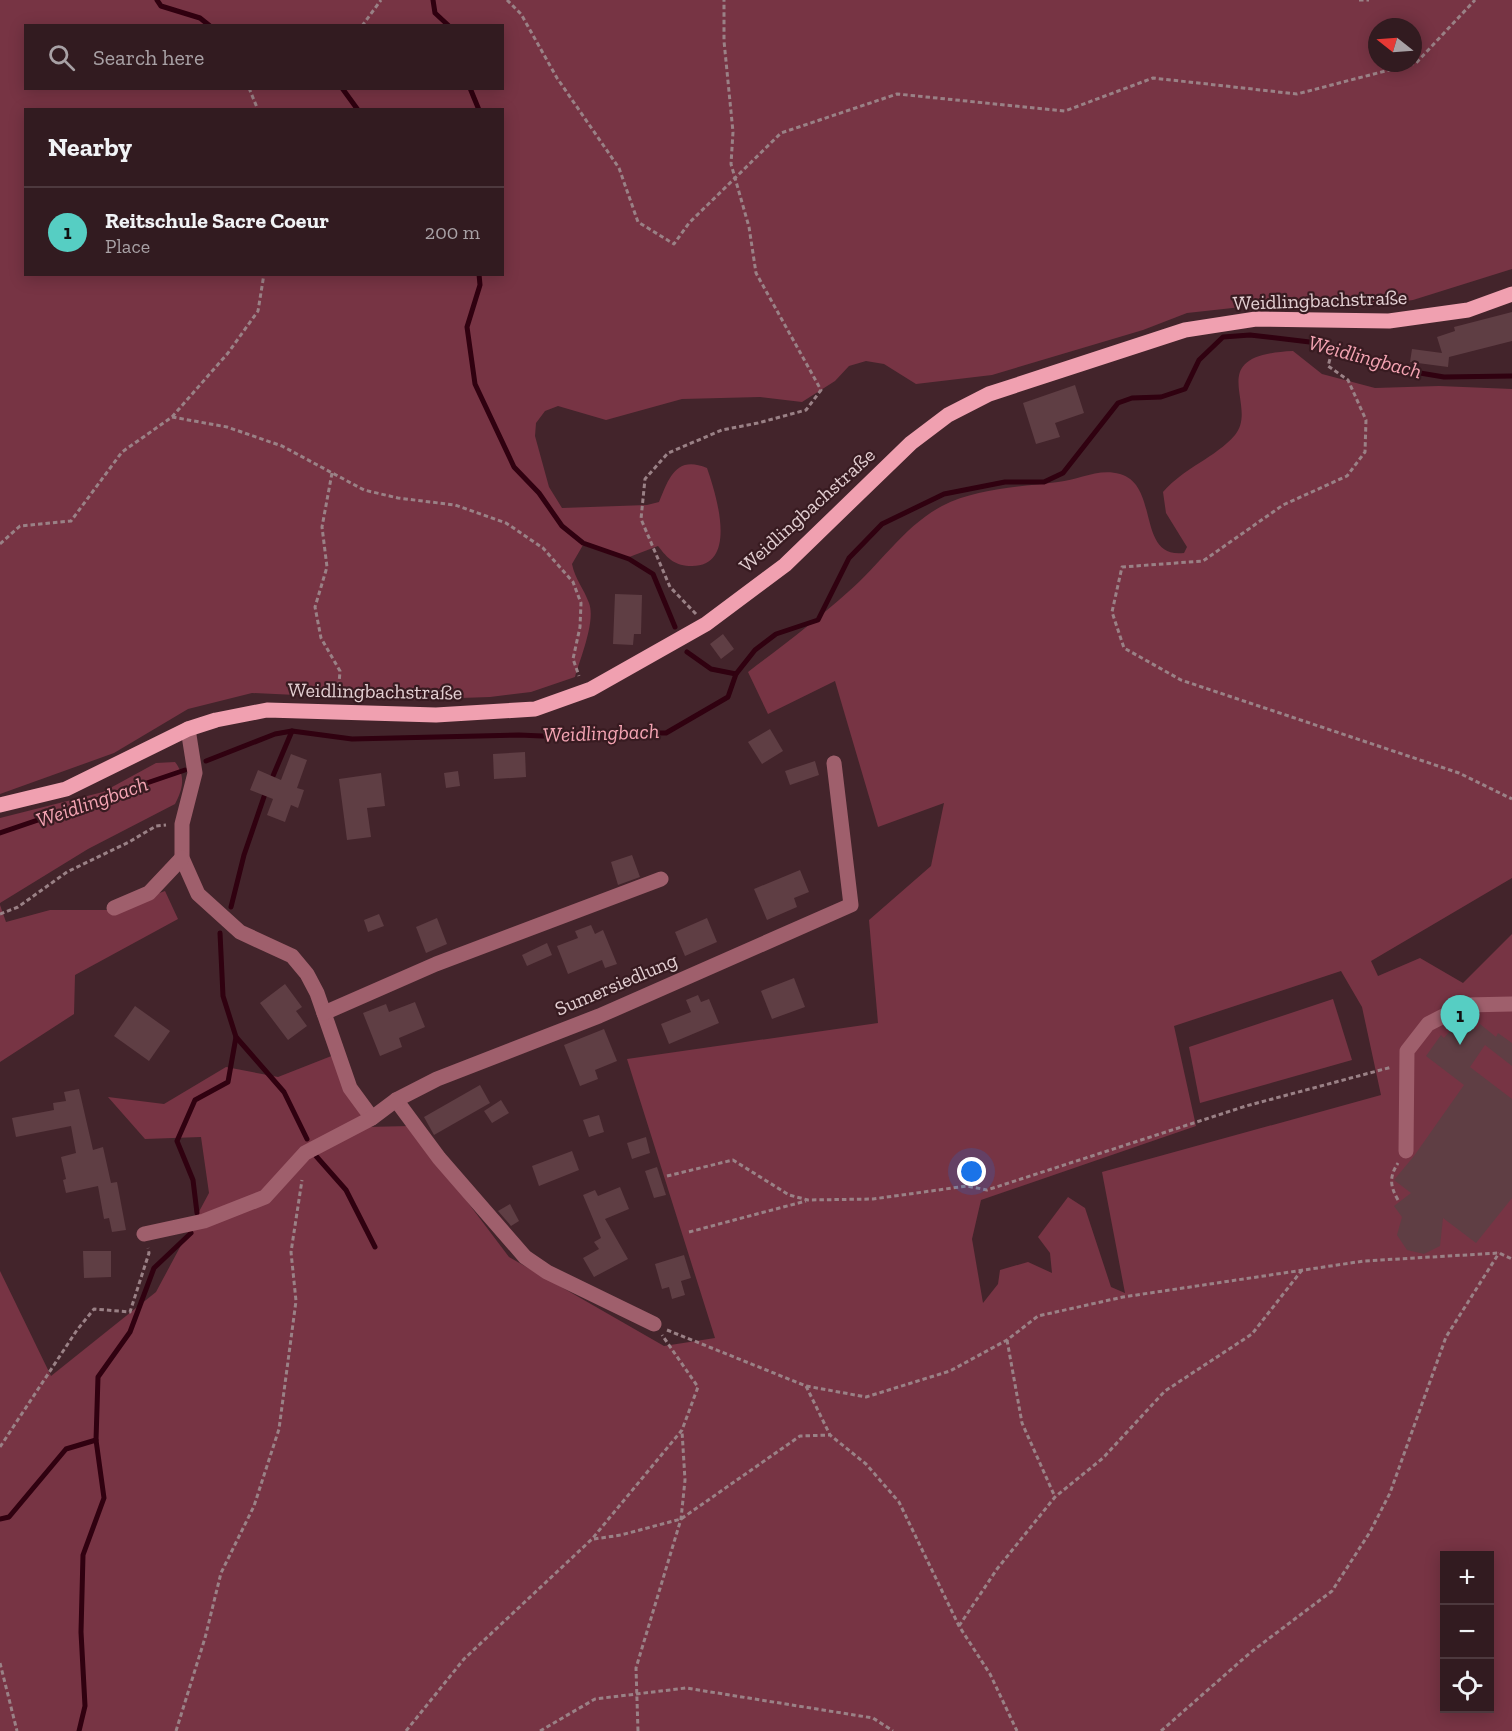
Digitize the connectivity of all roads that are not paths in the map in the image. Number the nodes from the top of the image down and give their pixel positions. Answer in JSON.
{"nodes":[{"id":1,"x":1512,"y":294,"type":"edge"},
{"id":2,"x":188,"y":729,"type":"junction"},
{"id":3,"x":834,"y":763,"type":"dead end"},
{"id":4,"x":0,"y":805,"type":"edge"},
{"id":5,"x":182,"y":858,"type":"junction"},
{"id":6,"x":661,"y":879,"type":"dead end"},
{"id":7,"x":114,"y":908,"type":"dead end"},
{"id":8,"x":1512,"y":1004,"type":"edge"},
{"id":9,"x":324,"y":1013,"type":"junction"},
{"id":10,"x":396,"y":1100,"type":"junction"},
{"id":11,"x":372,"y":1118,"type":"junction"},
{"id":12,"x":1406,"y":1151,"type":"road end"},
{"id":13,"x":144,"y":1234,"type":"road end"},
{"id":14,"x":654,"y":1324,"type":"road end"}],
"edges":[{"from":1,"to":2,"type":"main road","name":"Weidlingbachstraße"},
{"from":2,"to":4,"type":"main road","name":"Weidlingbachstraße"},
{"from":2,"to":5,"type":"street"},
{"from":3,"to":10,"type":"street","name":"Sumersiedlung"},
{"from":5,"to":7,"type":"street"},
{"from":5,"to":9,"type":"street"},
{"from":6,"to":9,"type":"street"},
{"from":8,"to":12,"type":"street"},
{"from":9,"to":11,"type":"street"},
{"from":10,"to":11,"type":"street","name":"Sumersiedlung"},
{"from":10,"to":14,"type":"street"},
{"from":11,"to":13,"type":"street","name":"Sumersiedlung"}]}
